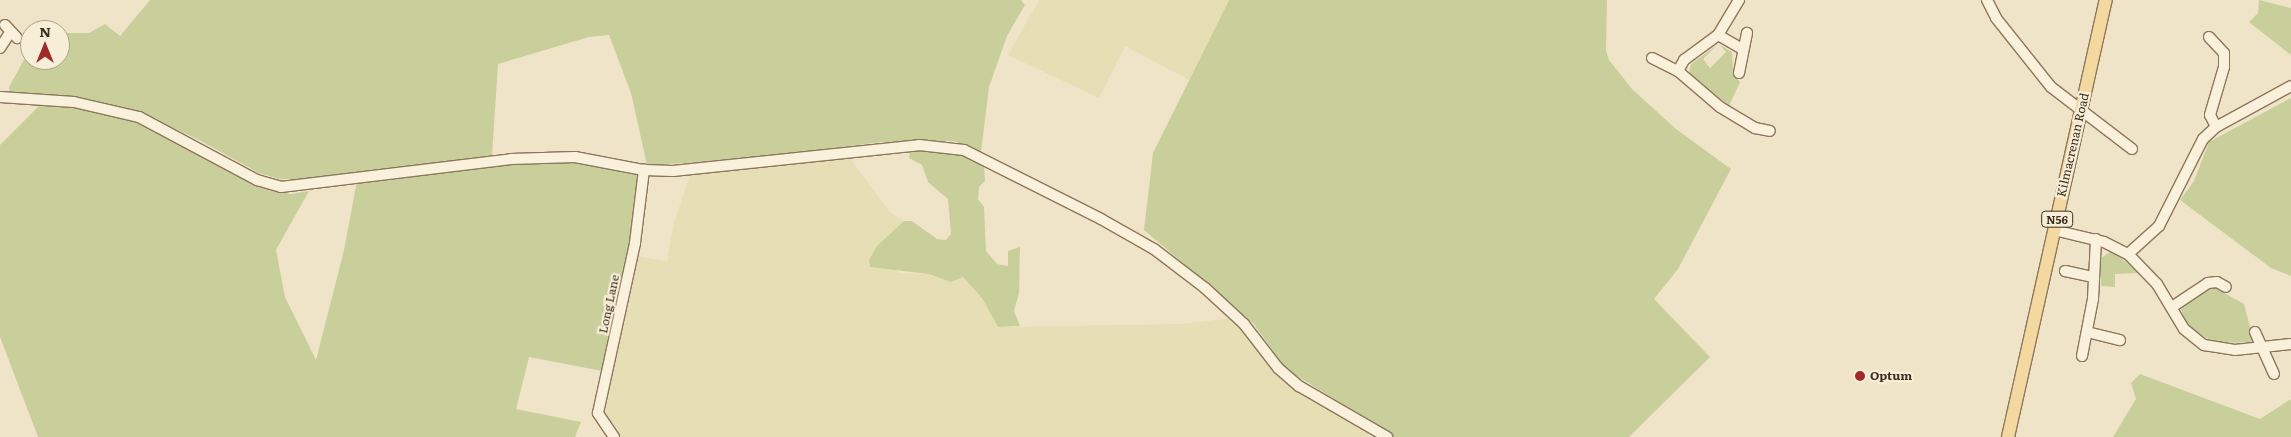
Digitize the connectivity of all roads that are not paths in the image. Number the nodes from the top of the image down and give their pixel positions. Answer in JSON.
{"nodes":[{"id":1,"x":1738,"y":0,"type":"edge"},
{"id":2,"x":1987,"y":0,"type":"edge"},
{"id":3,"x":2106,"y":0,"type":"edge"},
{"id":4,"x":10,"y":32,"type":"dead end"},
{"id":5,"x":1747,"y":33,"type":"dead end"},
{"id":6,"x":1718,"y":35,"type":"junction"},
{"id":7,"x":2209,"y":37,"type":"dead end"},
{"id":8,"x":0,"y":48,"type":"edge"},
{"id":9,"x":1742,"y":49,"type":"junction"},
{"id":10,"x":1652,"y":58,"type":"dead end"},
{"id":11,"x":1678,"y":71,"type":"junction"},
{"id":12,"x":1739,"y":73,"type":"dead end"},
{"id":13,"x":2291,"y":86,"type":"edge"},
{"id":14,"x":0,"y":97,"type":"edge"},
{"id":15,"x":2081,"y":112,"type":"junction"},
{"id":16,"x":2216,"y":127,"type":"junction"},
{"id":17,"x":1770,"y":132,"type":"dead end"},
{"id":18,"x":2132,"y":149,"type":"dead end"},
{"id":19,"x":644,"y":170,"type":"junction"},
{"id":20,"x":2054,"y":230,"type":"junction"},
{"id":21,"x":2096,"y":239,"type":"junction"},
{"id":22,"x":2128,"y":254,"type":"junction"},
{"id":23,"x":2065,"y":271,"type":"dead end"},
{"id":24,"x":2093,"y":277,"type":"junction"},
{"id":25,"x":2226,"y":287,"type":"dead end"},
{"id":26,"x":2172,"y":307,"type":"junction"},
{"id":27,"x":2087,"y":332,"type":"junction"},
{"id":28,"x":2255,"y":332,"type":"dead end"},
{"id":29,"x":2120,"y":340,"type":"dead end"},
{"id":30,"x":2291,"y":344,"type":"edge"},
{"id":31,"x":2260,"y":348,"type":"junction"},
{"id":32,"x":2082,"y":356,"type":"dead end"},
{"id":33,"x":2274,"y":374,"type":"dead end"},
{"id":34,"x":614,"y":437,"type":"edge"},
{"id":35,"x":1387,"y":437,"type":"edge"},
{"id":36,"x":2008,"y":437,"type":"edge"}],
"edges":[{"from":1,"to":6,"type":"street"},
{"from":2,"to":15,"type":"street"},
{"from":3,"to":15,"type":"main road","name":"Kilmacrenan Road","number":"N56"},
{"from":4,"to":8,"type":"street"},
{"from":5,"to":9,"type":"street"},
{"from":6,"to":9,"type":"street"},
{"from":6,"to":11,"type":"street"},
{"from":7,"to":16,"type":"street"},
{"from":9,"to":12,"type":"street"},
{"from":10,"to":11,"type":"street"},
{"from":11,"to":17,"type":"street"},
{"from":13,"to":16,"type":"street"},
{"from":14,"to":19,"type":"street"},
{"from":15,"to":18,"type":"street"},
{"from":15,"to":20,"type":"main road","name":"Kilmacrenan Road","number":"N56"},
{"from":16,"to":22,"type":"street"},
{"from":19,"to":34,"type":"street","name":"Long Lane"},
{"from":19,"to":35,"type":"street"},
{"from":20,"to":21,"type":"street"},
{"from":20,"to":36,"type":"main road","name":"Kilmacrenan Road","number":"N56"},
{"from":21,"to":22,"type":"street"},
{"from":21,"to":24,"type":"street"},
{"from":22,"to":26,"type":"street"},
{"from":23,"to":24,"type":"street"},
{"from":24,"to":27,"type":"street"},
{"from":25,"to":26,"type":"street"},
{"from":26,"to":31,"type":"street"},
{"from":27,"to":29,"type":"street"},
{"from":27,"to":32,"type":"street"},
{"from":28,"to":31,"type":"street"},
{"from":30,"to":31,"type":"street"},
{"from":31,"to":33,"type":"street"}]}
